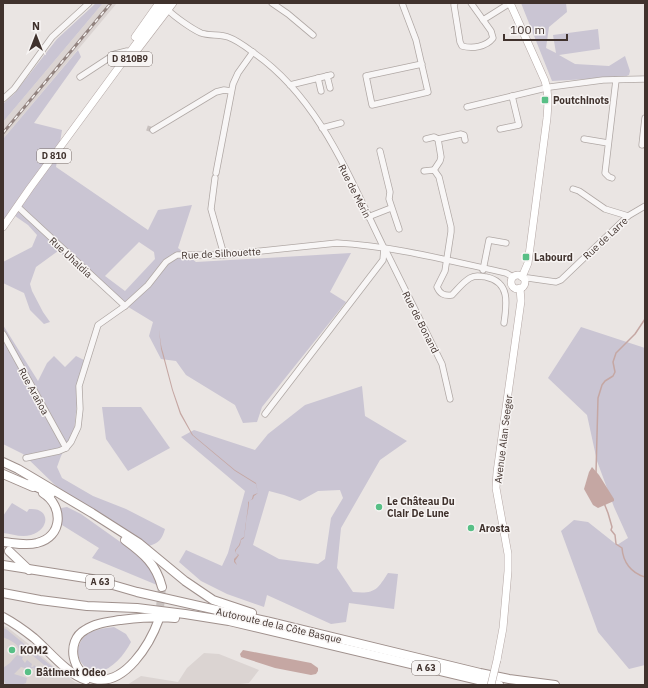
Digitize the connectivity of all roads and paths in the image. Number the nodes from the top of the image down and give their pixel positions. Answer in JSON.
{"nodes":[{"id":1,"x":89,"y":3,"type":"edge"},
{"id":2,"x":159,"y":3,"type":"edge"},
{"id":3,"x":174,"y":3,"type":"edge"},
{"id":4,"x":272,"y":3,"type":"edge"},
{"id":5,"x":402,"y":3,"type":"edge"},
{"id":6,"x":455,"y":3,"type":"edge"},
{"id":7,"x":471,"y":3,"type":"edge"},
{"id":8,"x":510,"y":3,"type":"edge"},
{"id":9,"x":167,"y":7,"type":"edge"},
{"id":10,"x":483,"y":20,"type":"junction"},
{"id":11,"x":313,"y":35,"type":"dead end"},
{"id":12,"x":127,"y":51,"type":"junction"},
{"id":13,"x":253,"y":52,"type":"junction"},
{"id":14,"x":422,"y":64,"type":"junction"},
{"id":15,"x":120,"y":65,"type":"junction"},
{"id":16,"x":80,"y":77,"type":"dead end"},
{"id":17,"x":318,"y":78,"type":"junction"},
{"id":18,"x":645,"y":78,"type":"edge"},
{"id":19,"x":616,"y":80,"type":"junction"},
{"id":20,"x":290,"y":85,"type":"junction"},
{"id":21,"x":547,"y":87,"type":"junction"},
{"id":22,"x":330,"y":88,"type":"dead end"},
{"id":23,"x":231,"y":91,"type":"junction"},
{"id":24,"x":321,"y":91,"type":"dead end"},
{"id":25,"x":512,"y":96,"type":"junction"},
{"id":26,"x":3,"y":98,"type":"edge"},
{"id":27,"x":91,"y":106,"type":"junction"},
{"id":28,"x":467,"y":107,"type":"dead end"},
{"id":29,"x":645,"y":118,"type":"edge"},
{"id":30,"x":341,"y":123,"type":"dead end"},
{"id":31,"x":322,"y":128,"type":"junction"},
{"id":32,"x":500,"y":129,"type":"dead end"},
{"id":33,"x":153,"y":130,"type":"dead end"},
{"id":34,"x":438,"y":138,"type":"junction"},
{"id":35,"x":426,"y":139,"type":"dead end"},
{"id":36,"x":584,"y":139,"type":"dead end"},
{"id":37,"x":466,"y":140,"type":"dead end"},
{"id":38,"x":608,"y":143,"type":"junction"},
{"id":39,"x":642,"y":145,"type":"dead end"},
{"id":40,"x":380,"y":151,"type":"dead end"},
{"id":41,"x":434,"y":170,"type":"junction"},
{"id":42,"x":424,"y":171,"type":"dead end"},
{"id":43,"x":612,"y":178,"type":"dead end"},
{"id":44,"x":573,"y":189,"type":"dead end"},
{"id":45,"x":645,"y":206,"type":"edge"},
{"id":46,"x":18,"y":207,"type":"junction"},
{"id":47,"x":391,"y":208,"type":"junction"},
{"id":48,"x":628,"y":216,"type":"junction"},
{"id":49,"x":368,"y":217,"type":"junction"},
{"id":50,"x":3,"y":228,"type":"edge"},
{"id":51,"x":399,"y":229,"type":"dead end"},
{"id":52,"x":506,"y":243,"type":"dead end"},
{"id":53,"x":384,"y":248,"type":"junction"},
{"id":54,"x":224,"y":255,"type":"junction"},
{"id":55,"x":446,"y":260,"type":"junction"},
{"id":56,"x":483,"y":268,"type":"junction"},
{"id":57,"x":483,"y":276,"type":"junction"},
{"id":58,"x":513,"y":277,"type":"junction"},
{"id":59,"x":523,"y":278,"type":"junction"},
{"id":60,"x":520,"y":288,"type":"junction"},
{"id":61,"x":125,"y":306,"type":"junction"},
{"id":62,"x":504,"y":322,"type":"dead end"},
{"id":63,"x":3,"y":334,"type":"edge"},
{"id":64,"x":450,"y":399,"type":"dead end"},
{"id":65,"x":265,"y":414,"type":"dead end"},
{"id":66,"x":66,"y":448,"type":"junction"},
{"id":67,"x":26,"y":458,"type":"dead end"},
{"id":68,"x":3,"y":462,"type":"edge"},
{"id":69,"x":3,"y":474,"type":"edge"},
{"id":70,"x":30,"y":484,"type":"junction"},
{"id":71,"x":129,"y":538,"type":"junction"},
{"id":72,"x":3,"y":542,"type":"edge"},
{"id":73,"x":9,"y":551,"type":"dead end"},
{"id":74,"x":3,"y":565,"type":"edge"},
{"id":75,"x":29,"y":570,"type":"junction"},
{"id":76,"x":3,"y":592,"type":"edge"},
{"id":77,"x":3,"y":617,"type":"edge"},
{"id":78,"x":229,"y":622,"type":"junction"},
{"id":79,"x":270,"y":622,"type":"junction"},
{"id":80,"x":491,"y":685,"type":"edge"},
{"id":81,"x":499,"y":685,"type":"edge"},
{"id":82,"x":555,"y":685,"type":"edge"}],
"edges":[{"from":1,"to":26,"type":"street"},
{"from":2,"to":12,"type":"main road"},
{"from":3,"to":9,"type":"main road","number":"D 810B9"},
{"from":4,"to":11,"type":"street"},
{"from":5,"to":14,"type":"street"},
{"from":6,"to":10,"type":"street"},
{"from":7,"to":10,"type":"street"},
{"from":8,"to":10,"type":"street"},
{"from":8,"to":21,"type":"main road"},
{"from":9,"to":13,"type":"street","name":"Rue de Mérin"},
{"from":9,"to":15,"type":"main road","number":"D 810"},
{"from":9,"to":27,"type":"main road","number":"D 810B9"},
{"from":12,"to":15,"type":"main road"},
{"from":12,"to":16,"type":"street"},
{"from":13,"to":20,"type":"street","name":"Rue de Mérin"},
{"from":13,"to":23,"type":"street"},
{"from":14,"to":14,"type":"street"},
{"from":15,"to":27,"type":"main road","number":"D 810"},
{"from":17,"to":20,"type":"street"},
{"from":17,"to":22,"type":"street"},
{"from":17,"to":24,"type":"street"},
{"from":18,"to":19,"type":"street"},
{"from":19,"to":21,"type":"street"},
{"from":19,"to":38,"type":"street"},
{"from":20,"to":31,"type":"street","name":"Rue de Mérin"},
{"from":21,"to":25,"type":"street"},
{"from":21,"to":59,"type":"main road"},
{"from":23,"to":33,"type":"street"},
{"from":23,"to":54,"type":"street"},
{"from":25,"to":28,"type":"street"},
{"from":25,"to":32,"type":"street"},
{"from":27,"to":46,"type":"main road","number":"D 810"},
{"from":29,"to":39,"type":"street"},
{"from":30,"to":31,"type":"street"},
{"from":31,"to":49,"type":"street","name":"Rue de Mérin"},
{"from":34,"to":35,"type":"street"},
{"from":34,"to":37,"type":"street"},
{"from":34,"to":41,"type":"street"},
{"from":36,"to":38,"type":"street"},
{"from":38,"to":43,"type":"street"},
{"from":40,"to":47,"type":"street"},
{"from":41,"to":42,"type":"street"},
{"from":41,"to":55,"type":"street"},
{"from":44,"to":48,"type":"street"},
{"from":45,"to":48,"type":"street","name":"Rue de Larre"},
{"from":46,"to":50,"type":"main road","number":"D 810"},
{"from":46,"to":61,"type":"street","name":"Rue Uhaldia"},
{"from":47,"to":49,"type":"street"},
{"from":47,"to":51,"type":"street"},
{"from":48,"to":59,"type":"street","name":"Rue de Larre"},
{"from":49,"to":53,"type":"street","name":"Rue de Mérin"},
{"from":52,"to":56,"type":"street"},
{"from":53,"to":54,"type":"street","name":"Rue de Silhouette"},
{"from":53,"to":55,"type":"street","name":"Rue de Silhouette"},
{"from":53,"to":64,"type":"street","name":"Rue de Bonand"},
{"from":53,"to":65,"type":"street"},
{"from":54,"to":61,"type":"street","name":"Rue de Silhouette"},
{"from":55,"to":56,"type":"street","name":"Rue de Silhouette"},
{"from":55,"to":57,"type":"street"},
{"from":56,"to":57,"type":"street"},
{"from":56,"to":58,"type":"street","name":"Rue de Silhouette"},
{"from":57,"to":62,"type":"street"},
{"from":58,"to":59,"type":"main road"},
{"from":58,"to":60,"type":"main road"},
{"from":59,"to":60,"type":"main road"},
{"from":60,"to":80,"type":"main road","name":"Avenue Alan Seeger","bridge":true},
{"from":61,"to":66,"type":"street","name":"Rue de Silhouette"},
{"from":63,"to":66,"type":"street","name":"Rue Arañoa"},
{"from":66,"to":67,"type":"street"},
{"from":68,"to":71,"type":"highway"},
{"from":69,"to":70,"type":"highway"},
{"from":70,"to":71,"type":"highway"},
{"from":70,"to":72,"type":"highway"},
{"from":71,"to":79,"type":"highway"},
{"from":73,"to":75,"type":"highway"},
{"from":74,"to":75,"type":"highway","name":"Autoroute de la Côte Basque","number":"A 63"},
{"from":75,"to":79,"type":"highway","name":"Autoroute de la Côte Basque","number":"A 63"},
{"from":76,"to":78,"type":"highway","name":"Autoroute de la Côte Basque","number":"A 63"},
{"from":77,"to":78,"type":"highway"},
{"from":78,"to":81,"type":"highway","name":"Autoroute de la Côte Basque","number":"A 63"},
{"from":79,"to":82,"type":"highway","name":"Autoroute de la Côte Basque","number":"A 63"}]}
